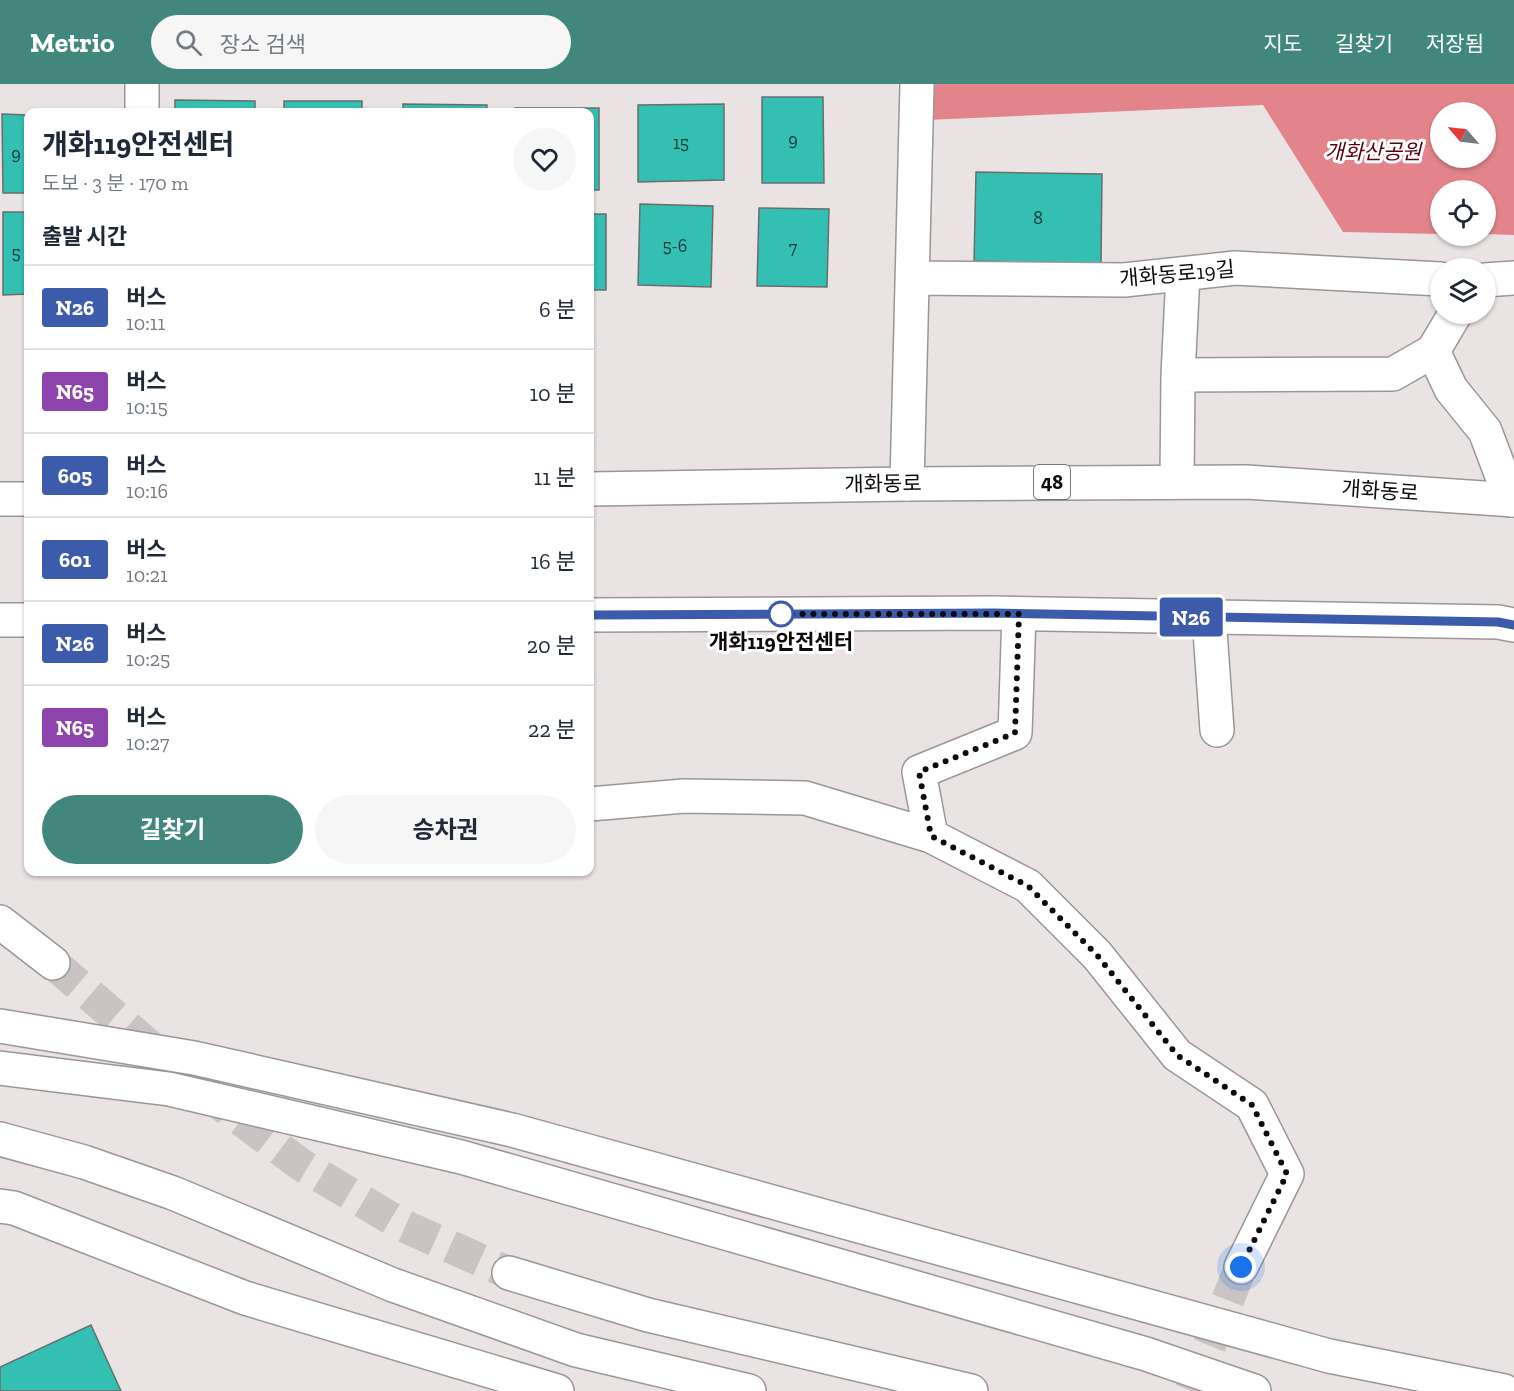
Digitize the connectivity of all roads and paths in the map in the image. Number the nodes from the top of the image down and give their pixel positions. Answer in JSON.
{"nodes":[{"id":1,"x":142,"y":84,"type":"edge"},
{"id":2,"x":917,"y":84,"type":"edge"},
{"id":3,"x":142,"y":108,"type":"edge"},
{"id":4,"x":1183,"y":274,"type":"junction"},
{"id":5,"x":914,"y":278,"type":"junction"},
{"id":6,"x":1430,"y":278,"type":"edge"},
{"id":7,"x":1514,"y":278,"type":"edge"},
{"id":8,"x":1496,"y":279,"type":"edge"},
{"id":9,"x":1449,"y":324,"type":"edge"},
{"id":10,"x":1433,"y":351,"type":"junction"},
{"id":11,"x":1178,"y":375,"type":"junction"},
{"id":12,"x":1177,"y":481,"type":"junction"},
{"id":13,"x":907,"y":484,"type":"junction"},
{"id":14,"x":594,"y":489,"type":"edge"},
{"id":15,"x":24,"y":498,"type":"edge"},
{"id":16,"x":0,"y":499,"type":"edge"},
{"id":17,"x":1513,"y":500,"type":"edge"},
{"id":18,"x":1019,"y":614,"type":"junction"},
{"id":19,"x":594,"y":615,"type":"edge"},
{"id":20,"x":1209,"y":617,"type":"junction"},
{"id":21,"x":0,"y":620,"type":"edge"},
{"id":22,"x":24,"y":620,"type":"edge"},
{"id":23,"x":1514,"y":624,"type":"edge"},
{"id":24,"x":1217,"y":730,"type":"dead end"},
{"id":25,"x":594,"y":804,"type":"edge"},
{"id":26,"x":931,"y":836,"type":"junction"},
{"id":27,"x":0,"y":922,"type":"edge"},
{"id":28,"x":53,"y":963,"type":"tunnel mouth"},
{"id":29,"x":0,"y":1026,"type":"edge"},
{"id":30,"x":0,"y":1068,"type":"edge"},
{"id":31,"x":0,"y":1139,"type":"edge"},
{"id":32,"x":0,"y":1206,"type":"edge"},
{"id":33,"x":1241,"y":1267,"type":"tunnel mouth"},
{"id":34,"x":509,"y":1274,"type":"tunnel mouth"},
{"id":35,"x":557,"y":1391,"type":"edge"},
{"id":36,"x":749,"y":1391,"type":"edge"},
{"id":37,"x":970,"y":1391,"type":"edge"},
{"id":38,"x":1254,"y":1391,"type":"edge"},
{"id":39,"x":1504,"y":1391,"type":"edge"}],
"edges":[{"from":1,"to":3,"type":"main road"},
{"from":2,"to":5,"type":"main road"},
{"from":4,"to":5,"type":"main road","name":"개화동로19길"},
{"from":4,"to":6,"type":"main road","name":"개화동로19길"},
{"from":4,"to":11,"type":"main road"},
{"from":5,"to":13,"type":"main road"},
{"from":7,"to":8,"type":"main road"},
{"from":9,"to":10,"type":"main road"},
{"from":10,"to":11,"type":"main road"},
{"from":10,"to":17,"type":"main road","name":"개화동로"},
{"from":11,"to":12,"type":"main road"},
{"from":12,"to":13,"type":"main road","name":"개화동로","number":"48"},
{"from":12,"to":17,"type":"main road","name":"개화동로","number":"48"},
{"from":13,"to":14,"type":"main road","name":"개화동로","number":"48"},
{"from":15,"to":16,"type":"main road"},
{"from":18,"to":19,"type":"main road"},
{"from":18,"to":20,"type":"main road"},
{"from":18,"to":26,"type":"main road"},
{"from":20,"to":23,"type":"main road"},
{"from":20,"to":24,"type":"main road"},
{"from":21,"to":22,"type":"main road"},
{"from":25,"to":26,"type":"main road"},
{"from":26,"to":33,"type":"main road"},
{"from":27,"to":28,"type":"main road"},
{"from":29,"to":39,"type":"main road"},
{"from":30,"to":38,"type":"main road"},
{"from":31,"to":36,"type":"main road"},
{"from":32,"to":35,"type":"main road"},
{"from":34,"to":37,"type":"main road"}]}
